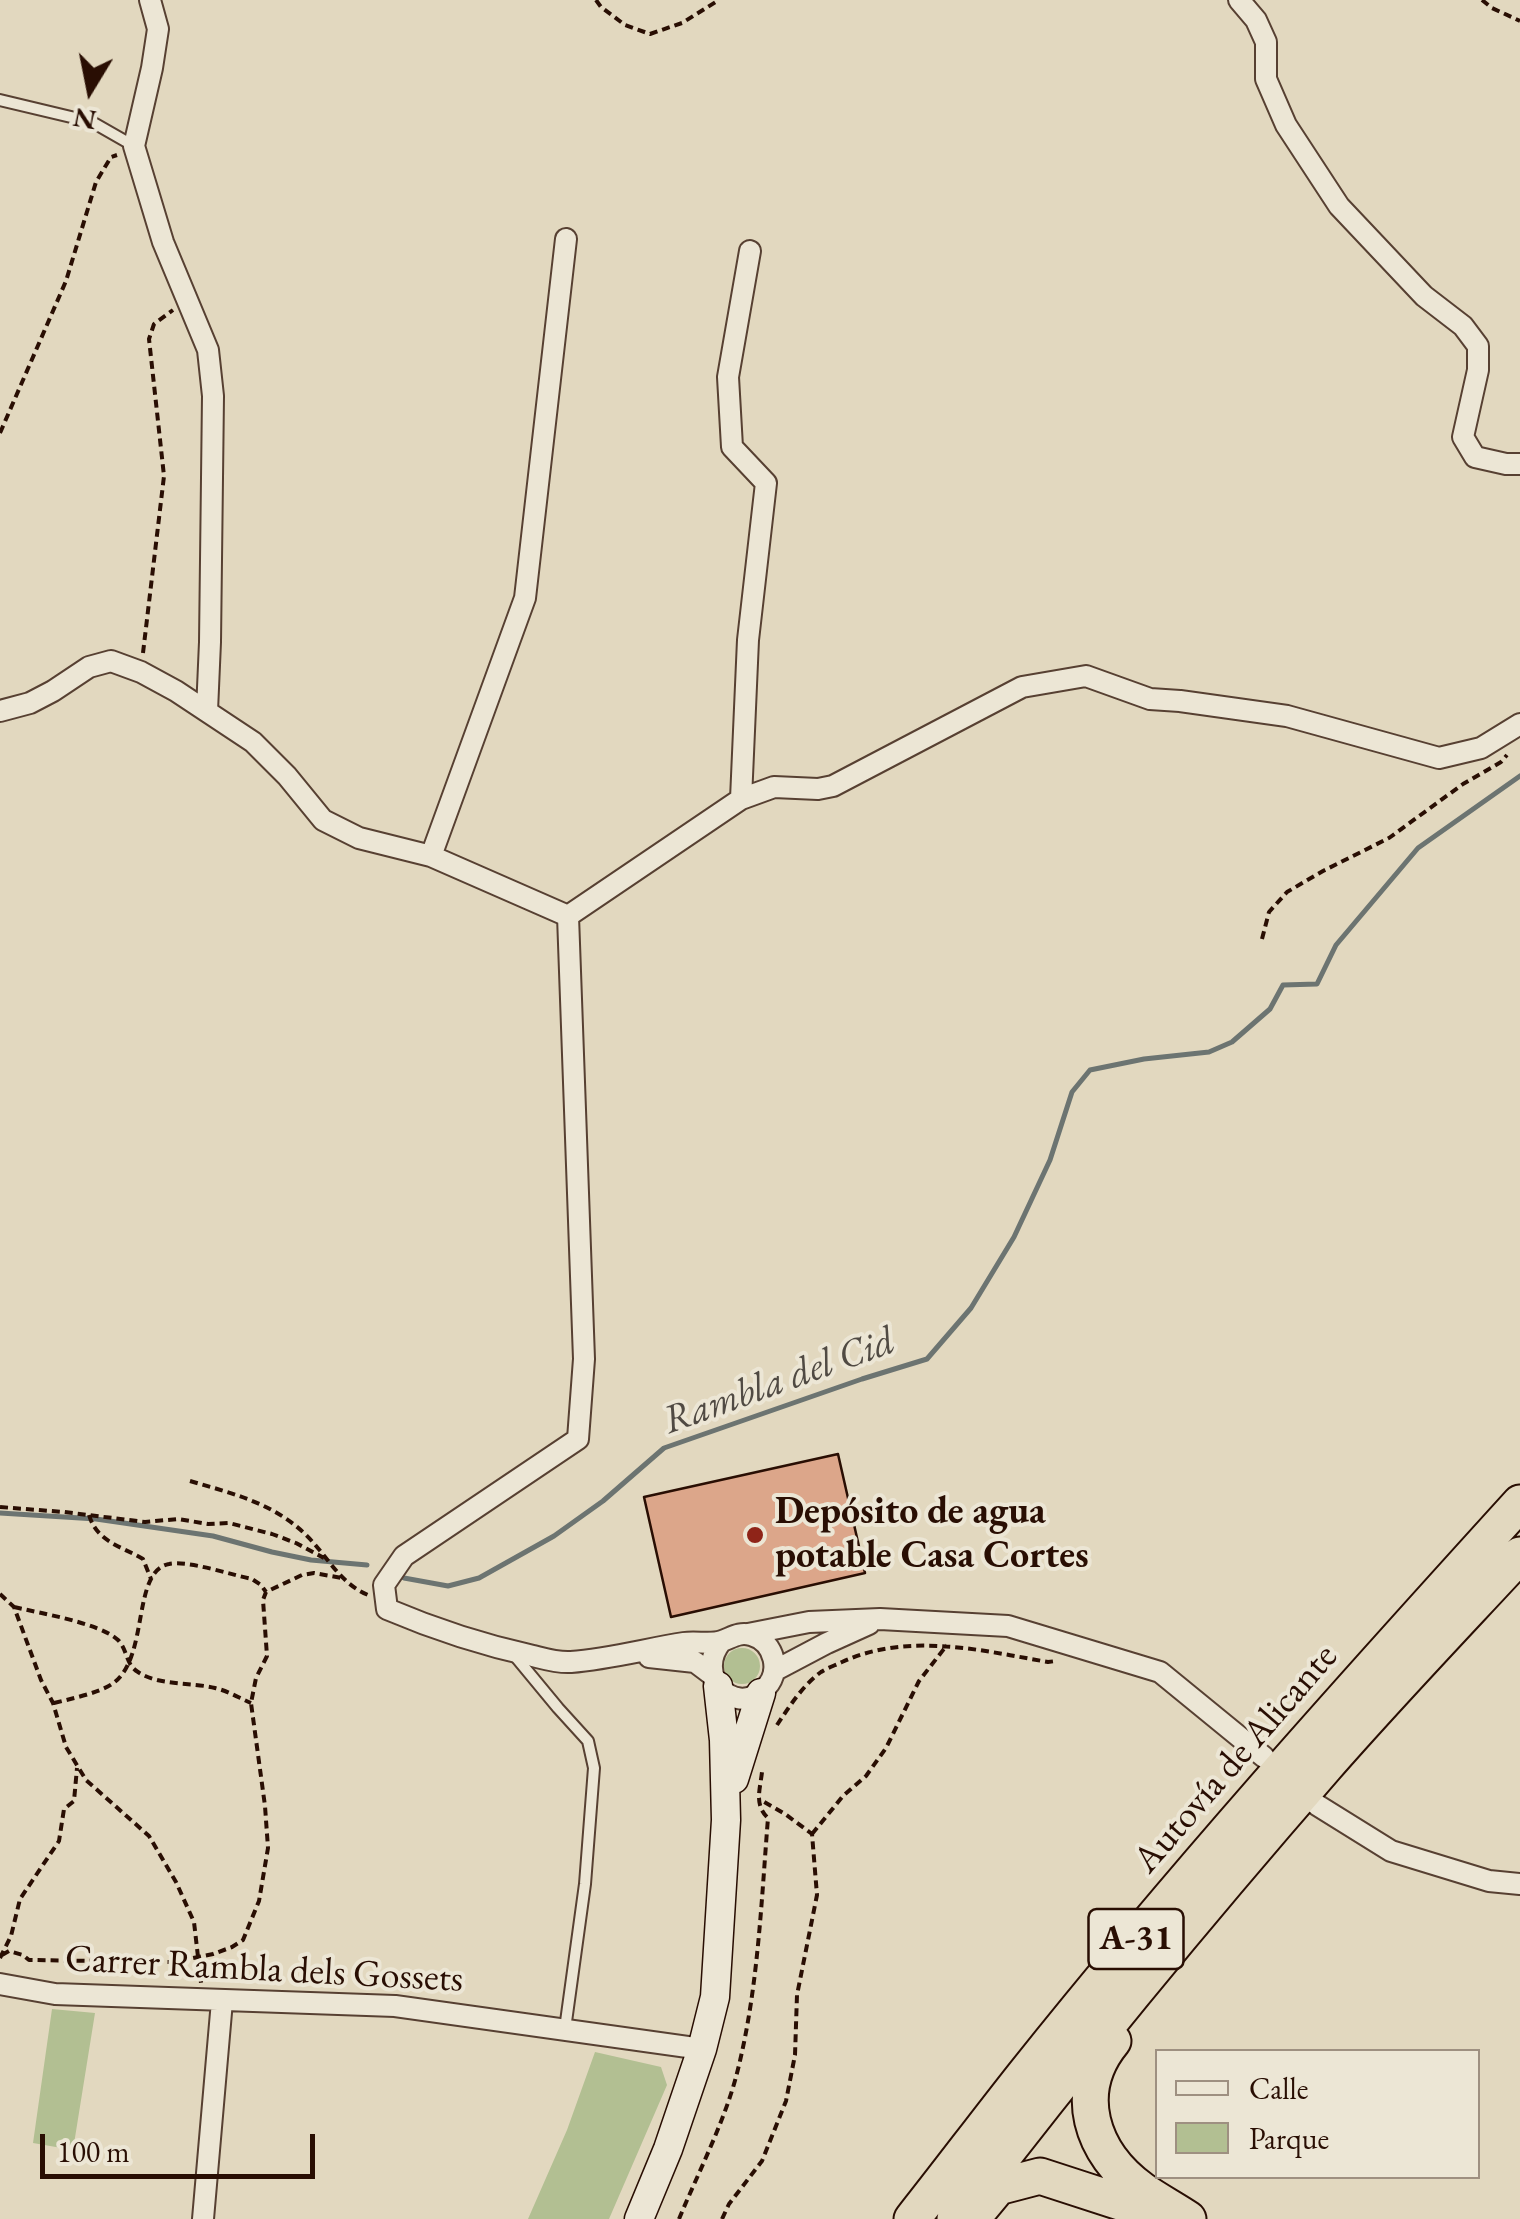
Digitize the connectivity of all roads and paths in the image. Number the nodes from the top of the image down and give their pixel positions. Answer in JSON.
{"nodes":[{"id":1,"x":150,"y":0,"type":"edge"},
{"id":2,"x":596,"y":0,"type":"edge"},
{"id":3,"x":719,"y":0,"type":"edge"},
{"id":4,"x":1239,"y":0,"type":"edge"},
{"id":5,"x":1482,"y":0,"type":"edge"},
{"id":6,"x":1520,"y":21,"type":"edge"},
{"id":7,"x":0,"y":100,"type":"edge"},
{"id":8,"x":134,"y":146,"type":"junction"},
{"id":9,"x":566,"y":240,"type":"dead end"},
{"id":10,"x":750,"y":251,"type":"dead end"},
{"id":11,"x":193,"y":309,"type":"junction"},
{"id":12,"x":0,"y":433,"type":"edge"},
{"id":13,"x":1520,"y":464,"type":"edge"},
{"id":14,"x":141,"y":672,"type":"junction"},
{"id":15,"x":0,"y":711,"type":"edge"},
{"id":16,"x":207,"y":711,"type":"junction"},
{"id":17,"x":1520,"y":724,"type":"edge"},
{"id":18,"x":740,"y":798,"type":"junction"},
{"id":19,"x":431,"y":856,"type":"junction"},
{"id":20,"x":568,"y":916,"type":"junction"},
{"id":21,"x":1262,"y":939,"type":"dead end"},
{"id":22,"x":190,"y":1481,"type":"dead end"},
{"id":23,"x":1520,"y":1503,"type":"edge"},
{"id":24,"x":0,"y":1507,"type":"edge"},
{"id":25,"x":89,"y":1515,"type":"junction"},
{"id":26,"x":1520,"y":1555,"type":"edge"},
{"id":27,"x":324,"y":1558,"type":"junction"},
{"id":28,"x":342,"y":1578,"type":"junction"},
{"id":29,"x":151,"y":1579,"type":"junction"},
{"id":30,"x":266,"y":1592,"type":"junction"},
{"id":31,"x":0,"y":1594,"type":"edge"},
{"id":32,"x":386,"y":1602,"type":"junction"},
{"id":33,"x":14,"y":1606,"type":"junction"},
{"id":34,"x":880,"y":1619,"type":"junction"},
{"id":35,"x":748,"y":1634,"type":"junction"},
{"id":36,"x":721,"y":1642,"type":"junction"},
{"id":37,"x":948,"y":1645,"type":"junction"},
{"id":38,"x":512,"y":1651,"type":"junction"},
{"id":39,"x":612,"y":1657,"type":"junction"},
{"id":40,"x":1060,"y":1660,"type":"dead end"},
{"id":41,"x":130,"y":1664,"type":"junction"},
{"id":42,"x":714,"y":1680,"type":"junction"},
{"id":43,"x":767,"y":1682,"type":"junction"},
{"id":44,"x":251,"y":1702,"type":"junction"},
{"id":45,"x":53,"y":1704,"type":"junction"},
{"id":46,"x":777,"y":1724,"type":"dead end"},
{"id":47,"x":1264,"y":1757,"type":"dead end"},
{"id":48,"x":763,"y":1762,"type":"dead end"},
{"id":49,"x":77,"y":1765,"type":"junction"},
{"id":50,"x":758,"y":1799,"type":"junction"},
{"id":51,"x":1317,"y":1805,"type":"dead end"},
{"id":52,"x":726,"y":1820,"type":"junction"},
{"id":53,"x":812,"y":1834,"type":"junction"},
{"id":54,"x":1520,"y":1884,"type":"edge"},
{"id":55,"x":1,"y":1957,"type":"edge"},
{"id":56,"x":198,"y":1957,"type":"junction"},
{"id":57,"x":1150,"y":1972,"type":"junction"},
{"id":58,"x":0,"y":1984,"type":"edge"},
{"id":59,"x":200,"y":2000,"type":"junction"},
{"id":60,"x":222,"y":2001,"type":"junction"},
{"id":61,"x":564,"y":2030,"type":"junction"},
{"id":62,"x":702,"y":2050,"type":"junction"},
{"id":63,"x":203,"y":2219,"type":"edge"},
{"id":64,"x":639,"y":2219,"type":"edge"},
{"id":65,"x":679,"y":2219,"type":"edge"},
{"id":66,"x":722,"y":2219,"type":"edge"},
{"id":67,"x":912,"y":2219,"type":"edge"},
{"id":68,"x":955,"y":2219,"type":"edge"},
{"id":69,"x":972,"y":2219,"type":"edge"},
{"id":70,"x":1175,"y":2219,"type":"edge"},
{"id":71,"x":1188,"y":2219,"type":"edge"}],
"edges":[{"from":1,"to":8,"type":"street"},
{"from":2,"to":3,"type":"path"},
{"from":4,"to":13,"type":"street"},
{"from":5,"to":6,"type":"path"},
{"from":7,"to":8,"type":"lane"},
{"from":8,"to":11,"type":"street"},
{"from":8,"to":12,"type":"path"},
{"from":9,"to":19,"type":"street"},
{"from":10,"to":18,"type":"street"},
{"from":11,"to":14,"type":"path"},
{"from":11,"to":16,"type":"street"},
{"from":14,"to":15,"type":"street"},
{"from":14,"to":16,"type":"street"},
{"from":16,"to":19,"type":"street"},
{"from":17,"to":18,"type":"street"},
{"from":17,"to":21,"type":"path"},
{"from":18,"to":20,"type":"street"},
{"from":19,"to":20,"type":"street"},
{"from":20,"to":32,"type":"street"},
{"from":22,"to":27,"type":"path"},
{"from":23,"to":67,"type":"highway","name":"Autovía de Alicante","number":"A-31"},
{"from":24,"to":25,"type":"path"},
{"from":25,"to":27,"type":"path"},
{"from":25,"to":29,"type":"path"},
{"from":26,"to":57,"type":"highway","name":"Autovía de Alicante","number":"A-31"},
{"from":27,"to":28,"type":"path"},
{"from":28,"to":30,"type":"path"},
{"from":28,"to":32,"type":"path"},
{"from":29,"to":30,"type":"path"},
{"from":29,"to":41,"type":"path"},
{"from":30,"to":44,"type":"path"},
{"from":31,"to":33,"type":"path"},
{"from":32,"to":38,"type":"street"},
{"from":33,"to":41,"type":"path"},
{"from":33,"to":45,"type":"path"},
{"from":34,"to":35,"type":"street"},
{"from":34,"to":43,"type":"street"},
{"from":34,"to":47,"type":"street"},
{"from":35,"to":36,"type":"street"},
{"from":35,"to":43,"type":"street"},
{"from":36,"to":39,"type":"street"},
{"from":36,"to":42,"type":"street"},
{"from":37,"to":40,"type":"path"},
{"from":37,"to":46,"type":"path"},
{"from":37,"to":53,"type":"path"},
{"from":38,"to":39,"type":"street"},
{"from":38,"to":61,"type":"lane"},
{"from":39,"to":42,"type":"street"},
{"from":41,"to":44,"type":"path"},
{"from":41,"to":45,"type":"path"},
{"from":42,"to":43,"type":"street"},
{"from":42,"to":52,"type":"street"},
{"from":43,"to":52,"type":"street"},
{"from":44,"to":56,"type":"path"},
{"from":45,"to":49,"type":"path"},
{"from":48,"to":50,"type":"path"},
{"from":49,"to":55,"type":"path"},
{"from":49,"to":56,"type":"path"},
{"from":50,"to":53,"type":"path"},
{"from":50,"to":65,"type":"path"},
{"from":51,"to":54,"type":"street"},
{"from":52,"to":62,"type":"street"},
{"from":53,"to":66,"type":"path"},
{"from":55,"to":56,"type":"path"},
{"from":56,"to":59,"type":"path"},
{"from":57,"to":68,"type":"highway","name":"Autovía de Alicante","number":"A-31"},
{"from":57,"to":71,"type":"highway"},
{"from":58,"to":59,"type":"street","name":"Carrer Rambla dels Gossets"},
{"from":59,"to":60,"type":"street","name":"Carrer Rambla dels Gossets"},
{"from":60,"to":61,"type":"street","name":"Carrer Rambla dels Gossets"},
{"from":60,"to":63,"type":"street"},
{"from":61,"to":62,"type":"street","name":"Carrer Rambla dels Gossets"},
{"from":62,"to":64,"type":"street"},
{"from":69,"to":70,"type":"highway"}]}
